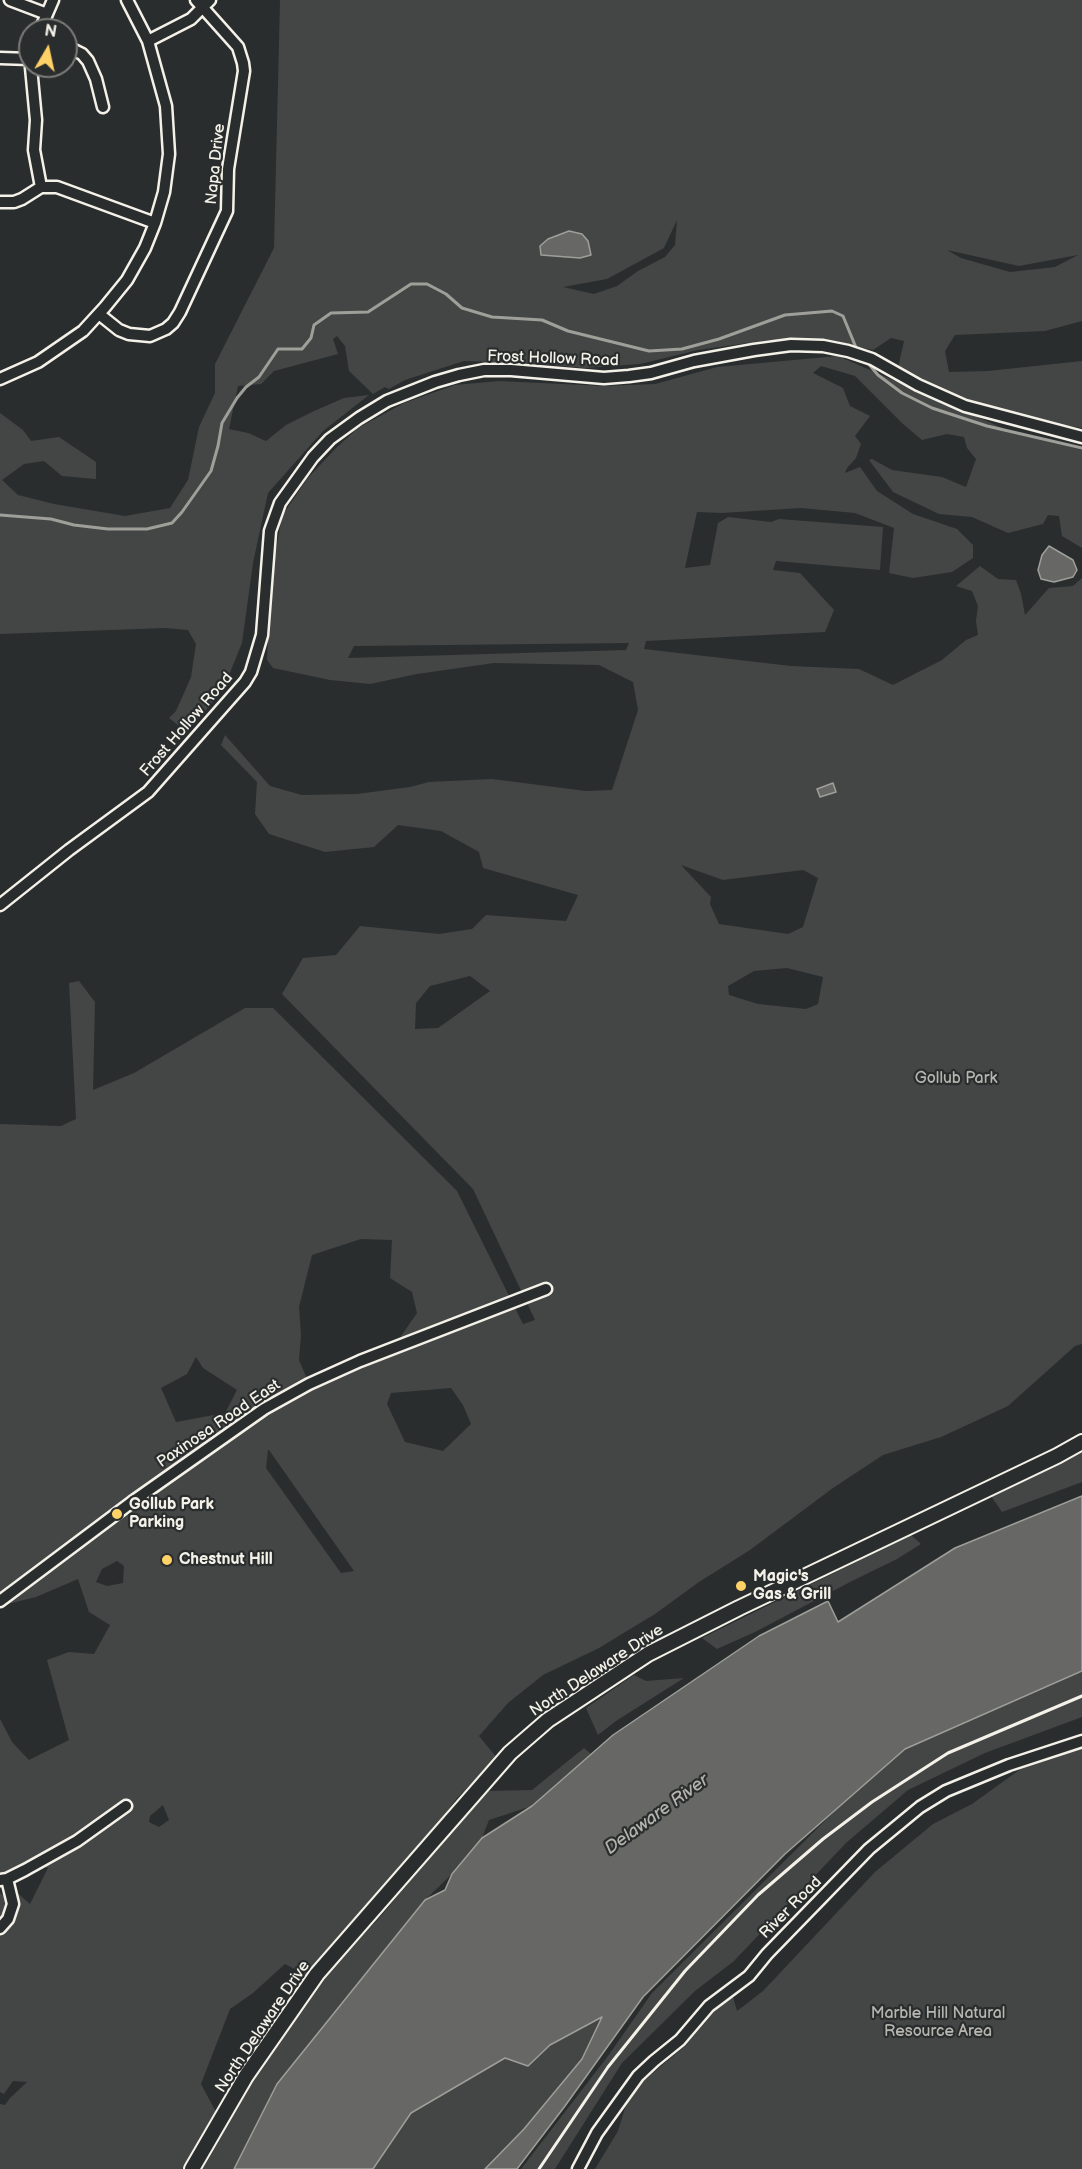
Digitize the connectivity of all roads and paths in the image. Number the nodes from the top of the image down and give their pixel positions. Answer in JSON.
{"nodes":[{"id":1,"x":9,"y":0,"type":"edge"},
{"id":2,"x":53,"y":0,"type":"edge"},
{"id":3,"x":127,"y":0,"type":"edge"},
{"id":4,"x":203,"y":2,"type":"edge"},
{"id":5,"x":47,"y":14,"type":"junction"},
{"id":6,"x":45,"y":18,"type":"edge"},
{"id":7,"x":148,"y":41,"type":"junction"},
{"id":8,"x":78,"y":52,"type":"edge"},
{"id":9,"x":0,"y":58,"type":"edge"},
{"id":10,"x":18,"y":58,"type":"edge"},
{"id":11,"x":32,"y":78,"type":"edge"},
{"id":12,"x":103,"y":107,"type":"dead end"},
{"id":13,"x":41,"y":187,"type":"junction"},
{"id":14,"x":0,"y":202,"type":"edge"},
{"id":15,"x":155,"y":223,"type":"junction"},
{"id":16,"x":99,"y":314,"type":"junction"},
{"id":17,"x":0,"y":380,"type":"edge"},
{"id":18,"x":1082,"y":437,"type":"edge"},
{"id":19,"x":0,"y":905,"type":"edge"},
{"id":20,"x":546,"y":1289,"type":"dead end"},
{"id":21,"x":1082,"y":1442,"type":"edge"},
{"id":22,"x":0,"y":1601,"type":"edge"},
{"id":23,"x":1082,"y":1741,"type":"edge"},
{"id":24,"x":126,"y":1806,"type":"dead end"},
{"id":25,"x":4,"y":1879,"type":"edge"},
{"id":26,"x":0,"y":1928,"type":"edge"},
{"id":27,"x":192,"y":2169,"type":"edge"},
{"id":28,"x":578,"y":2169,"type":"edge"}],
"edges":[{"from":1,"to":5,"type":"street"},
{"from":2,"to":5,"type":"street"},
{"from":3,"to":7,"type":"street"},
{"from":4,"to":7,"type":"street"},
{"from":4,"to":16,"type":"street","name":"Napa Drive"},
{"from":5,"to":6,"type":"street"},
{"from":7,"to":15,"type":"street"},
{"from":8,"to":12,"type":"street"},
{"from":9,"to":10,"type":"street"},
{"from":11,"to":13,"type":"street"},
{"from":13,"to":14,"type":"street"},
{"from":13,"to":15,"type":"street"},
{"from":15,"to":16,"type":"street"},
{"from":16,"to":17,"type":"street"},
{"from":18,"to":19,"type":"street","name":"Frost Hollow Road"},
{"from":20,"to":22,"type":"street","name":"Paxinosa Road East"},
{"from":21,"to":27,"type":"main road","name":"North Delaware Drive"},
{"from":23,"to":28,"type":"street","name":"River Road"},
{"from":24,"to":25,"type":"street"},
{"from":25,"to":26,"type":"street"}]}
